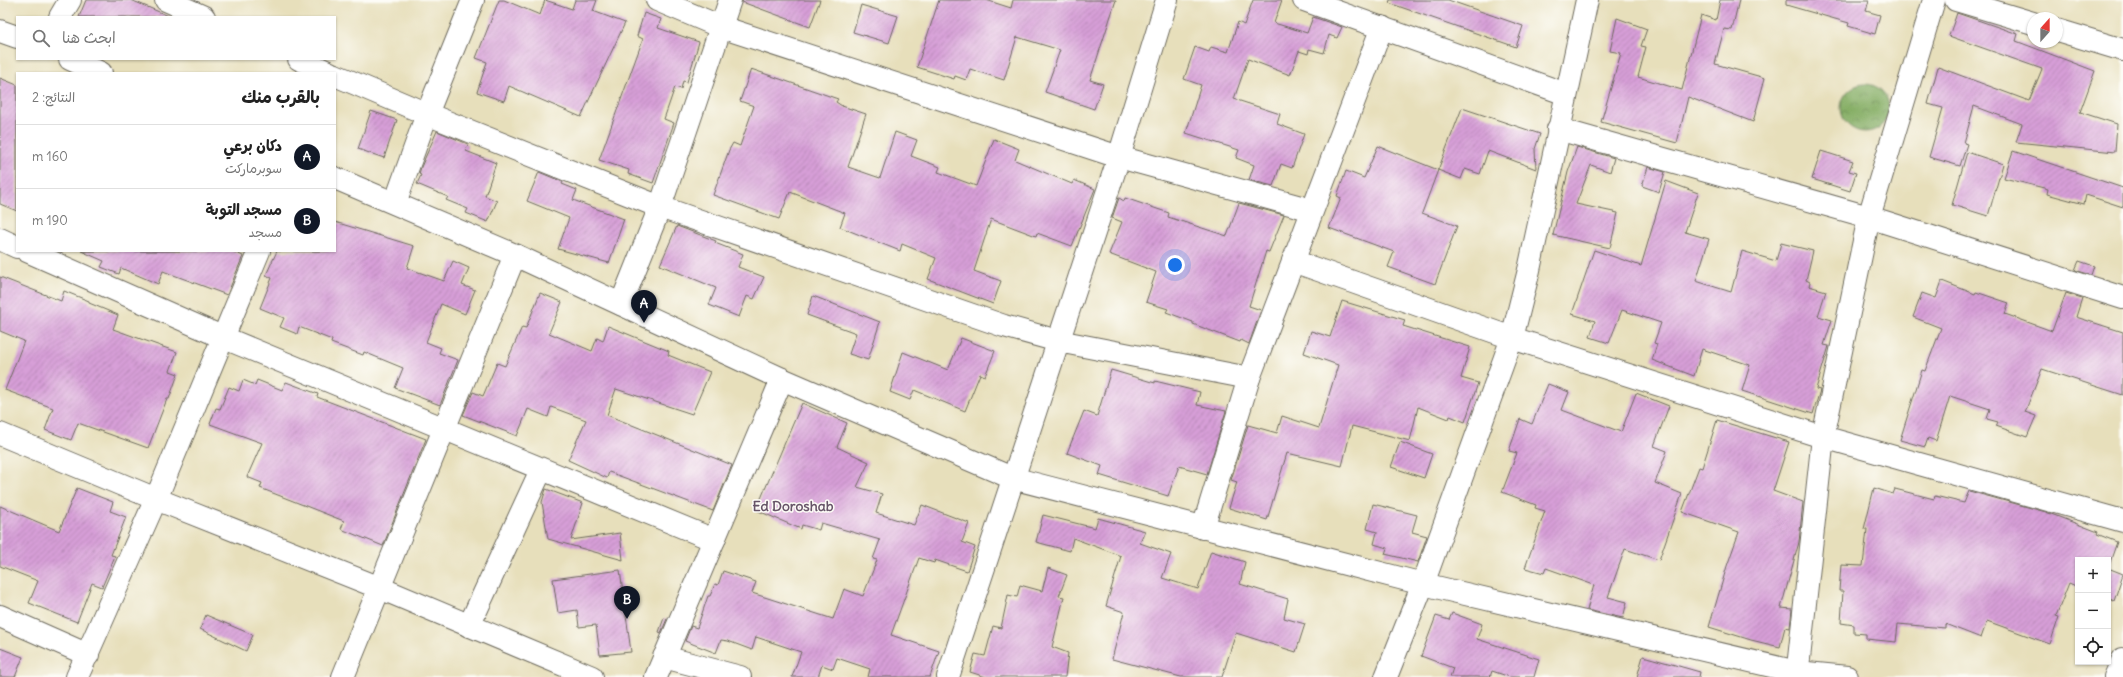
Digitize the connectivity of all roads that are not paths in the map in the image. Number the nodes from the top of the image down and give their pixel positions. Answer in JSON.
{"nodes":[{"id":1,"x":70,"y":0,"type":"edge"},
{"id":2,"x":166,"y":0,"type":"edge"},
{"id":3,"x":473,"y":0,"type":"edge"},
{"id":4,"x":657,"y":0,"type":"edge"},
{"id":5,"x":730,"y":0,"type":"edge"},
{"id":6,"x":1167,"y":0,"type":"edge"},
{"id":7,"x":1304,"y":0,"type":"edge"},
{"id":8,"x":1587,"y":0,"type":"edge"},
{"id":9,"x":1934,"y":0,"type":"edge"},
{"id":10,"x":1956,"y":0,"type":"edge"},
{"id":11,"x":61,"y":16,"type":"edge"},
{"id":12,"x":202,"y":16,"type":"edge"},
{"id":13,"x":2027,"y":21,"type":"edge"},
{"id":14,"x":721,"y":27,"type":"junction"},
{"id":15,"x":1382,"y":27,"type":"junction"},
{"id":16,"x":0,"y":30,"type":"edge"},
{"id":17,"x":2063,"y":32,"type":"edge"},
{"id":18,"x":16,"y":37,"type":"edge"},
{"id":19,"x":2123,"y":50,"type":"edge"},
{"id":20,"x":72,"y":60,"type":"edge"},
{"id":21,"x":301,"y":60,"type":"edge"},
{"id":22,"x":99,"y":72,"type":"edge"},
{"id":23,"x":323,"y":72,"type":"edge"},
{"id":24,"x":336,"y":79,"type":"edge"},
{"id":25,"x":1566,"y":94,"type":"junction"},
{"id":26,"x":427,"y":114,"type":"junction"},
{"id":27,"x":1558,"y":129,"type":"junction"},
{"id":28,"x":1119,"y":157,"type":"junction"},
{"id":29,"x":336,"y":178,"type":"edge"},
{"id":30,"x":395,"y":203,"type":"junction"},
{"id":31,"x":660,"y":207,"type":"junction"},
{"id":32,"x":1312,"y":210,"type":"junction"},
{"id":33,"x":1869,"y":217,"type":"junction"},
{"id":34,"x":0,"y":239,"type":"edge"},
{"id":35,"x":16,"y":247,"type":"edge"},
{"id":36,"x":29,"y":252,"type":"edge"},
{"id":37,"x":259,"y":252,"type":"edge"},
{"id":38,"x":515,"y":255,"type":"junction"},
{"id":39,"x":1293,"y":261,"type":"junction"},
{"id":40,"x":2123,"y":298,"type":"edge"},
{"id":41,"x":621,"y":304,"type":"junction"},
{"id":42,"x":222,"y":337,"type":"junction"},
{"id":43,"x":1512,"y":338,"type":"junction"},
{"id":44,"x":1058,"y":342,"type":"junction"},
{"id":45,"x":782,"y":378,"type":"junction"},
{"id":46,"x":1249,"y":378,"type":"junction"},
{"id":47,"x":444,"y":430,"type":"junction"},
{"id":48,"x":0,"y":434,"type":"edge"},
{"id":49,"x":1823,"y":437,"type":"junction"},
{"id":50,"x":541,"y":470,"type":"junction"},
{"id":51,"x":1012,"y":478,"type":"junction"},
{"id":52,"x":156,"y":499,"type":"junction"},
{"id":53,"x":2123,"y":521,"type":"edge"},
{"id":54,"x":1203,"y":528,"type":"junction"},
{"id":55,"x":714,"y":540,"type":"junction"},
{"id":56,"x":1423,"y":584,"type":"junction"},
{"id":57,"x":380,"y":588,"type":"junction"},
{"id":58,"x":0,"y":616,"type":"edge"},
{"id":59,"x":469,"y":626,"type":"junction"},
{"id":60,"x":88,"y":655,"type":"junction"},
{"id":61,"x":664,"y":656,"type":"junction"},
{"id":62,"x":2123,"y":659,"type":"edge"},
{"id":63,"x":1797,"y":675,"type":"edge"},
{"id":64,"x":78,"y":677,"type":"edge"},
{"id":65,"x":343,"y":677,"type":"edge"},
{"id":66,"x":592,"y":677,"type":"edge"},
{"id":67,"x":656,"y":677,"type":"edge"},
{"id":68,"x":740,"y":677,"type":"edge"},
{"id":69,"x":948,"y":677,"type":"edge"},
{"id":70,"x":1386,"y":677,"type":"edge"},
{"id":71,"x":1847,"y":677,"type":"edge"},
{"id":72,"x":2115,"y":677,"type":"edge"}],
"edges":[{"from":1,"to":11,"type":"street"},
{"from":2,"to":12,"type":"street"},
{"from":3,"to":26,"type":"street"},
{"from":4,"to":14,"type":"street"},
{"from":5,"to":14,"type":"street"},
{"from":6,"to":28,"type":"street"},
{"from":7,"to":15,"type":"street"},
{"from":8,"to":25,"type":"street"},
{"from":9,"to":33,"type":"street"},
{"from":10,"to":13,"type":"street"},
{"from":14,"to":28,"type":"street"},
{"from":14,"to":31,"type":"street"},
{"from":15,"to":25,"type":"street"},
{"from":15,"to":32,"type":"street"},
{"from":16,"to":18,"type":"street"},
{"from":17,"to":19,"type":"street"},
{"from":20,"to":22,"type":"street"},
{"from":21,"to":23,"type":"street"},
{"from":24,"to":26,"type":"street"},
{"from":25,"to":27,"type":"street"},
{"from":26,"to":30,"type":"street"},
{"from":26,"to":31,"type":"street"},
{"from":27,"to":33,"type":"street"},
{"from":27,"to":43,"type":"street"},
{"from":28,"to":32,"type":"street"},
{"from":28,"to":44,"type":"street"},
{"from":29,"to":30,"type":"street"},
{"from":30,"to":38,"type":"street"},
{"from":31,"to":41,"type":"street"},
{"from":31,"to":44,"type":"street"},
{"from":32,"to":39,"type":"street"},
{"from":33,"to":40,"type":"street"},
{"from":33,"to":49,"type":"street"},
{"from":34,"to":35,"type":"street"},
{"from":36,"to":42,"type":"street"},
{"from":37,"to":42,"type":"street"},
{"from":38,"to":41,"type":"street"},
{"from":38,"to":47,"type":"street"},
{"from":39,"to":43,"type":"street"},
{"from":39,"to":46,"type":"street"},
{"from":41,"to":45,"type":"street"},
{"from":42,"to":47,"type":"street"},
{"from":42,"to":52,"type":"street"},
{"from":43,"to":49,"type":"street"},
{"from":43,"to":56,"type":"street"},
{"from":44,"to":46,"type":"street"},
{"from":44,"to":51,"type":"street"},
{"from":45,"to":51,"type":"street"},
{"from":45,"to":55,"type":"street"},
{"from":46,"to":54,"type":"street"},
{"from":47,"to":50,"type":"street"},
{"from":47,"to":57,"type":"street"},
{"from":48,"to":52,"type":"street"},
{"from":49,"to":53,"type":"street"},
{"from":49,"to":63,"type":"street"},
{"from":50,"to":55,"type":"street"},
{"from":50,"to":59,"type":"street"},
{"from":51,"to":54,"type":"street"},
{"from":51,"to":69,"type":"street"},
{"from":52,"to":57,"type":"street"},
{"from":52,"to":60,"type":"street"},
{"from":54,"to":56,"type":"street"},
{"from":55,"to":61,"type":"street"},
{"from":56,"to":63,"type":"street"},
{"from":56,"to":70,"type":"street"},
{"from":57,"to":59,"type":"street"},
{"from":57,"to":65,"type":"street"},
{"from":58,"to":60,"type":"street"},
{"from":59,"to":66,"type":"street"},
{"from":60,"to":64,"type":"street"},
{"from":61,"to":67,"type":"street"},
{"from":61,"to":68,"type":"street"},
{"from":62,"to":72,"type":"street"},
{"from":63,"to":71,"type":"street"}]}
